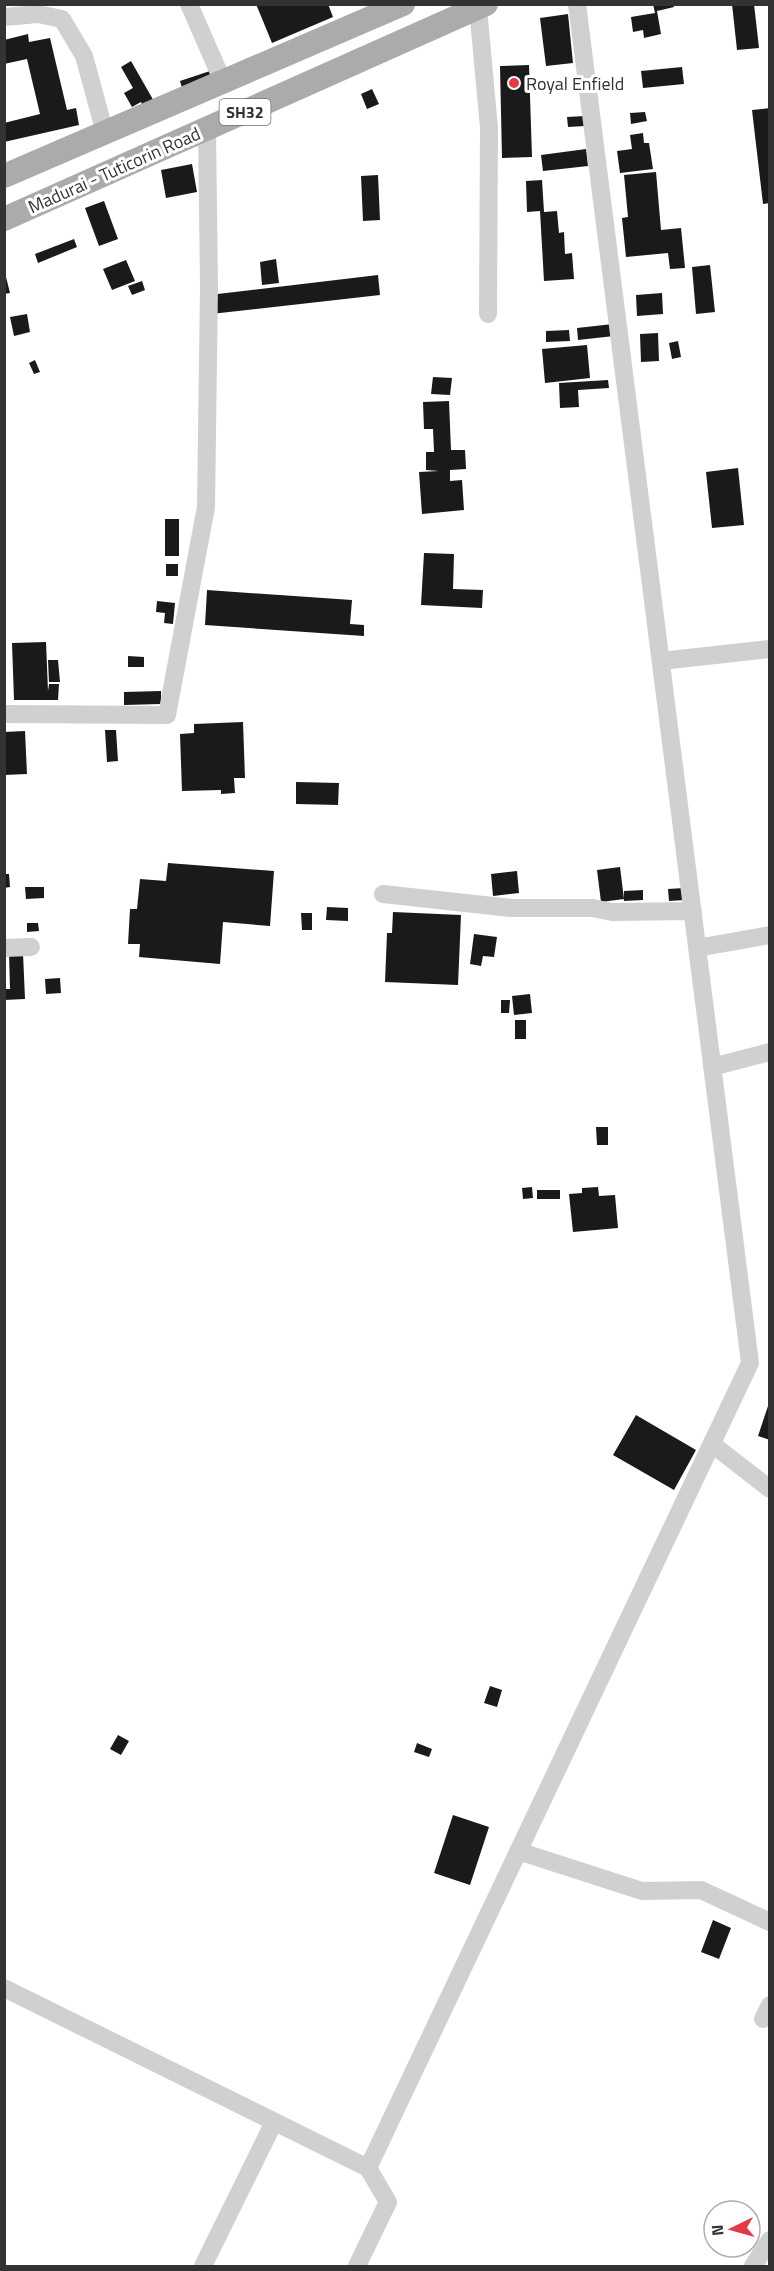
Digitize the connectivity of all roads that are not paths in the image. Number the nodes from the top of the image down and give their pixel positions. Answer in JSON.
{"nodes":[{"id":1,"x":189,"y":4,"type":"edge"},
{"id":2,"x":403,"y":4,"type":"edge"},
{"id":3,"x":577,"y":4,"type":"edge"},
{"id":4,"x":482,"y":6,"type":"edge"},
{"id":5,"x":4,"y":17,"type":"edge"},
{"id":6,"x":223,"y":82,"type":"junction"},
{"id":7,"x":207,"y":129,"type":"junction"},
{"id":8,"x":105,"y":133,"type":"junction"},
{"id":9,"x":4,"y":176,"type":"edge"},
{"id":10,"x":4,"y":219,"type":"edge"},
{"id":11,"x":488,"y":314,"type":"dead end"},
{"id":12,"x":770,"y":649,"type":"edge"},
{"id":13,"x":661,"y":661,"type":"junction"},
{"id":14,"x":4,"y":714,"type":"edge"},
{"id":15,"x":383,"y":894,"type":"dead end"},
{"id":16,"x":693,"y":911,"type":"junction"},
{"id":17,"x":770,"y":935,"type":"edge"},
{"id":18,"x":31,"y":947,"type":"dead end"},
{"id":19,"x":4,"y":948,"type":"edge"},
{"id":20,"x":697,"y":948,"type":"junction"},
{"id":21,"x":770,"y":1052,"type":"edge"},
{"id":22,"x":712,"y":1067,"type":"junction"},
{"id":23,"x":712,"y":1444,"type":"junction"},
{"id":24,"x":770,"y":1489,"type":"edge"},
{"id":25,"x":518,"y":1851,"type":"junction"},
{"id":26,"x":770,"y":1922,"type":"edge"},
{"id":27,"x":4,"y":1988,"type":"edge"},
{"id":28,"x":274,"y":2122,"type":"junction"},
{"id":29,"x":368,"y":2168,"type":"junction"},
{"id":30,"x":770,"y":2240,"type":"edge"},
{"id":31,"x":203,"y":2266,"type":"edge"},
{"id":32,"x":357,"y":2266,"type":"edge"},
{"id":33,"x":753,"y":2266,"type":"edge"}],
"edges":[{"from":1,"to":6,"type":"street"},
{"from":2,"to":6,"type":"main road","name":"Madurai - Tuticorin Road","number":"SH32"},
{"from":3,"to":13,"type":"street"},
{"from":4,"to":7,"type":"main road","name":"Madurai - Tuticorin Road","number":"SH32"},
{"from":4,"to":11,"type":"street"},
{"from":5,"to":8,"type":"street"},
{"from":6,"to":8,"type":"main road","name":"Madurai - Tuticorin Road","number":"SH32"},
{"from":7,"to":10,"type":"main road","name":"Madurai - Tuticorin Road","number":"SH32"},
{"from":7,"to":14,"type":"street"},
{"from":8,"to":9,"type":"main road","name":"Madurai - Tuticorin Road","number":"SH32"},
{"from":12,"to":13,"type":"street"},
{"from":13,"to":16,"type":"street"},
{"from":15,"to":16,"type":"street"},
{"from":16,"to":20,"type":"street"},
{"from":17,"to":20,"type":"street"},
{"from":18,"to":19,"type":"street"},
{"from":20,"to":22,"type":"street"},
{"from":21,"to":22,"type":"street"},
{"from":22,"to":23,"type":"street"},
{"from":23,"to":24,"type":"street"},
{"from":23,"to":25,"type":"street"},
{"from":25,"to":26,"type":"street"},
{"from":25,"to":29,"type":"street"},
{"from":27,"to":28,"type":"street"},
{"from":28,"to":29,"type":"street"},
{"from":28,"to":31,"type":"street"},
{"from":29,"to":32,"type":"street"},
{"from":30,"to":33,"type":"street"}]}
